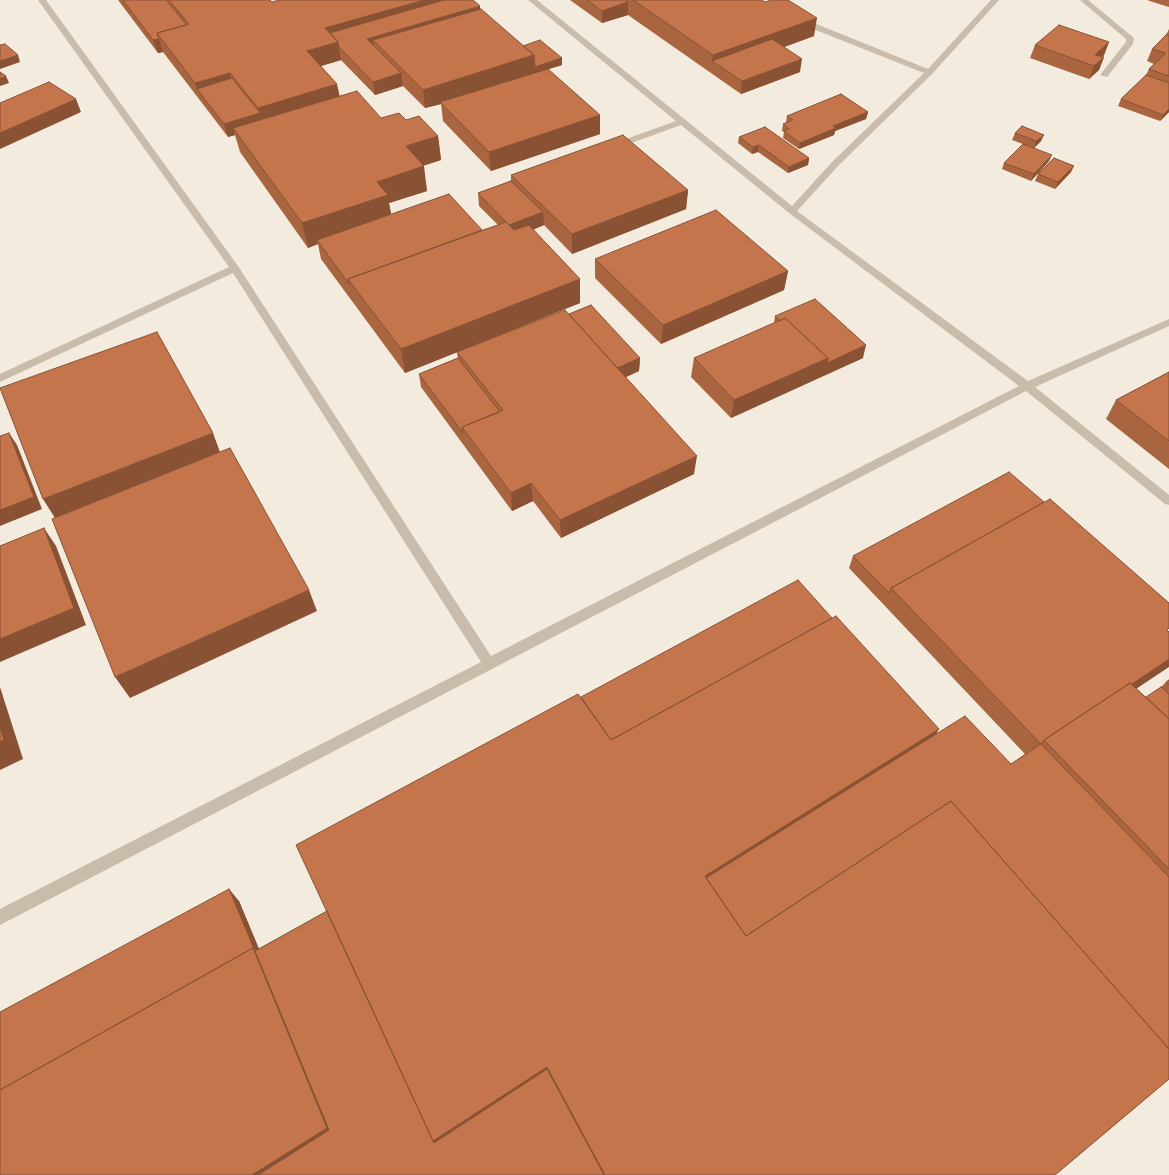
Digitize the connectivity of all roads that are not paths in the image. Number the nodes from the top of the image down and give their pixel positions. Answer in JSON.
{"nodes":[{"id":1,"x":42,"y":0,"type":"edge"},
{"id":2,"x":532,"y":0,"type":"edge"},
{"id":3,"x":995,"y":0,"type":"edge"},
{"id":4,"x":1084,"y":0,"type":"edge"},
{"id":5,"x":794,"y":18,"type":"edge"},
{"id":6,"x":928,"y":72,"type":"junction"},
{"id":7,"x":1104,"y":75,"type":"edge"},
{"id":8,"x":683,"y":121,"type":"junction"},
{"id":9,"x":608,"y":149,"type":"edge"},
{"id":10,"x":792,"y":211,"type":"junction"},
{"id":11,"x":235,"y":268,"type":"junction"},
{"id":12,"x":1169,"y":322,"type":"edge"},
{"id":13,"x":0,"y":378,"type":"edge"},
{"id":14,"x":1027,"y":386,"type":"junction"},
{"id":15,"x":1169,"y":501,"type":"edge"},
{"id":16,"x":489,"y":664,"type":"junction"},
{"id":17,"x":0,"y":917,"type":"edge"}],
"edges":[{"from":1,"to":11,"type":"street"},
{"from":2,"to":8,"type":"street"},
{"from":3,"to":6,"type":"street"},
{"from":4,"to":7,"type":"street"},
{"from":5,"to":6,"type":"street"},
{"from":6,"to":10,"type":"street"},
{"from":8,"to":9,"type":"street"},
{"from":8,"to":10,"type":"street"},
{"from":10,"to":14,"type":"street"},
{"from":11,"to":13,"type":"street"},
{"from":11,"to":16,"type":"street"},
{"from":12,"to":14,"type":"street"},
{"from":14,"to":15,"type":"street"},
{"from":14,"to":16,"type":"street"},
{"from":16,"to":17,"type":"street"}]}
